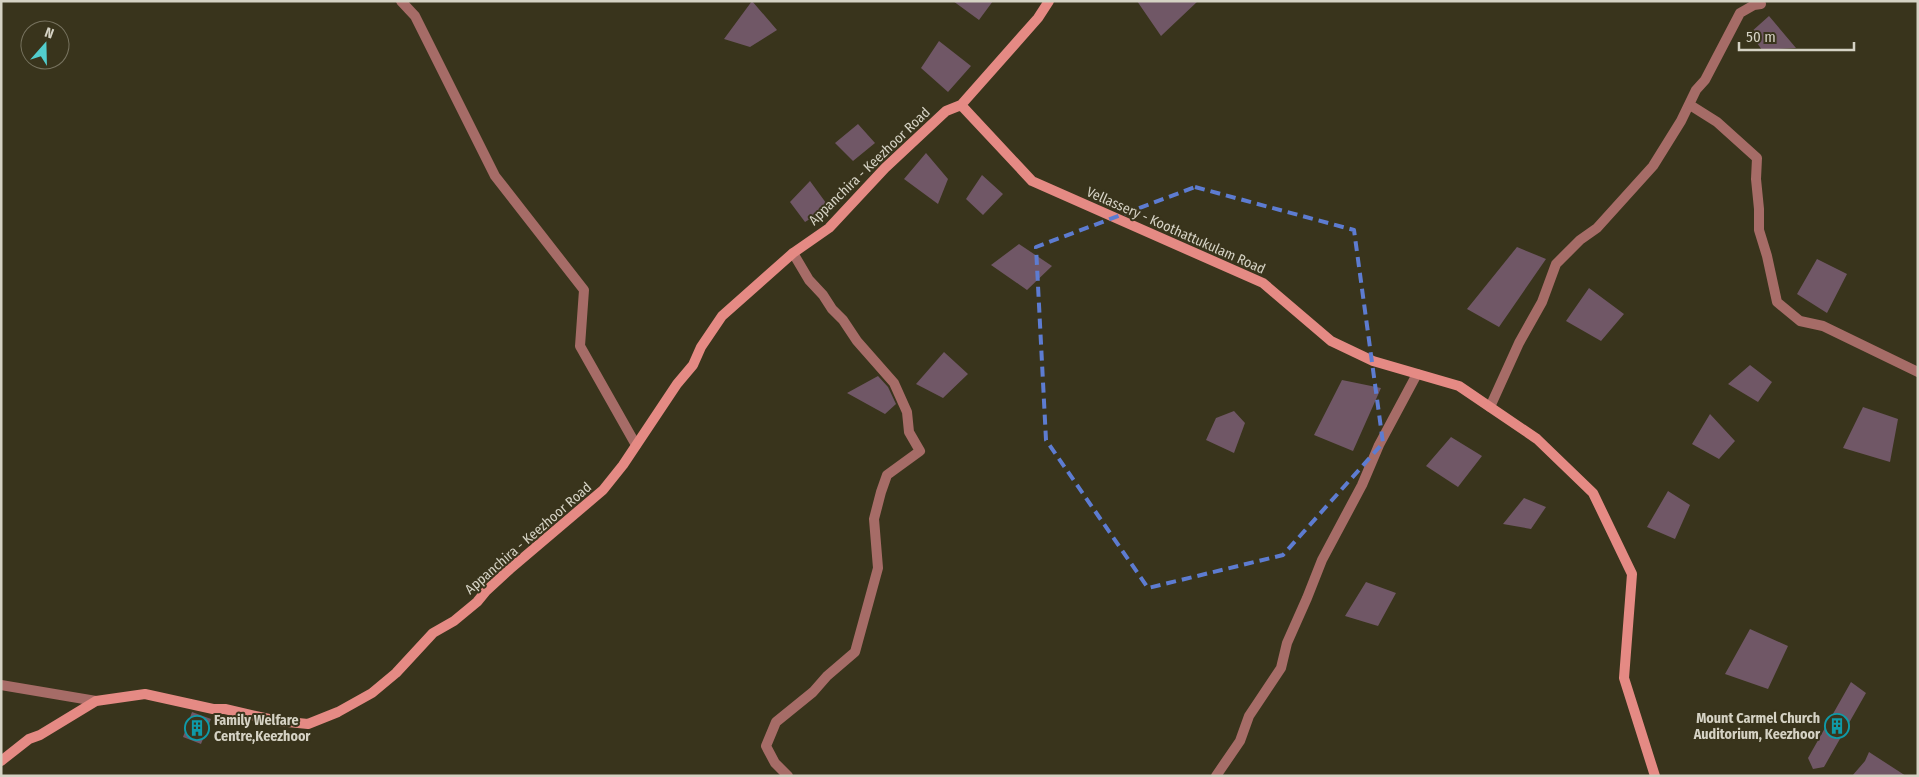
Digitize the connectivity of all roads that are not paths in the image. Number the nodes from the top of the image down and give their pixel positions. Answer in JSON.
{"nodes":[{"id":1,"x":401,"y":1,"type":"edge"},
{"id":2,"x":1049,"y":1,"type":"edge"},
{"id":3,"x":1761,"y":4,"type":"dead end"},
{"id":4,"x":961,"y":105,"type":"junction"},
{"id":5,"x":1690,"y":105,"type":"junction"},
{"id":6,"x":793,"y":253,"type":"junction"},
{"id":7,"x":1918,"y":372,"type":"edge"},
{"id":8,"x":1418,"y":374,"type":"junction"},
{"id":9,"x":1490,"y":407,"type":"junction"},
{"id":10,"x":636,"y":445,"type":"junction"},
{"id":11,"x":1,"y":685,"type":"edge"},
{"id":12,"x":96,"y":701,"type":"junction"},
{"id":13,"x":1,"y":761,"type":"edge"},
{"id":14,"x":788,"y":776,"type":"edge"},
{"id":15,"x":1216,"y":776,"type":"edge"},
{"id":16,"x":1655,"y":776,"type":"edge"}],
"edges":[{"from":1,"to":10,"type":"street"},
{"from":2,"to":4,"type":"main road","name":"Appanchira - Keezhoor Road"},
{"from":3,"to":5,"type":"street"},
{"from":4,"to":6,"type":"main road","name":"Appanchira - Keezhoor Road"},
{"from":4,"to":8,"type":"main road","name":"Vellassery - Koothattukulam Road"},
{"from":5,"to":7,"type":"street"},
{"from":5,"to":9,"type":"street"},
{"from":6,"to":10,"type":"main road","name":"Appanchira - Keezhoor Road"},
{"from":6,"to":14,"type":"street"},
{"from":8,"to":9,"type":"main road","name":"Vellassery - Koothattukulam Road"},
{"from":8,"to":15,"type":"street"},
{"from":9,"to":16,"type":"main road","name":"Vellassery - Koothattukulam Road"},
{"from":10,"to":12,"type":"main road","name":"Appanchira - Keezhoor Road"},
{"from":11,"to":12,"type":"street"},
{"from":12,"to":13,"type":"main road","name":"Appanchira - Keezhoor Road"}]}
